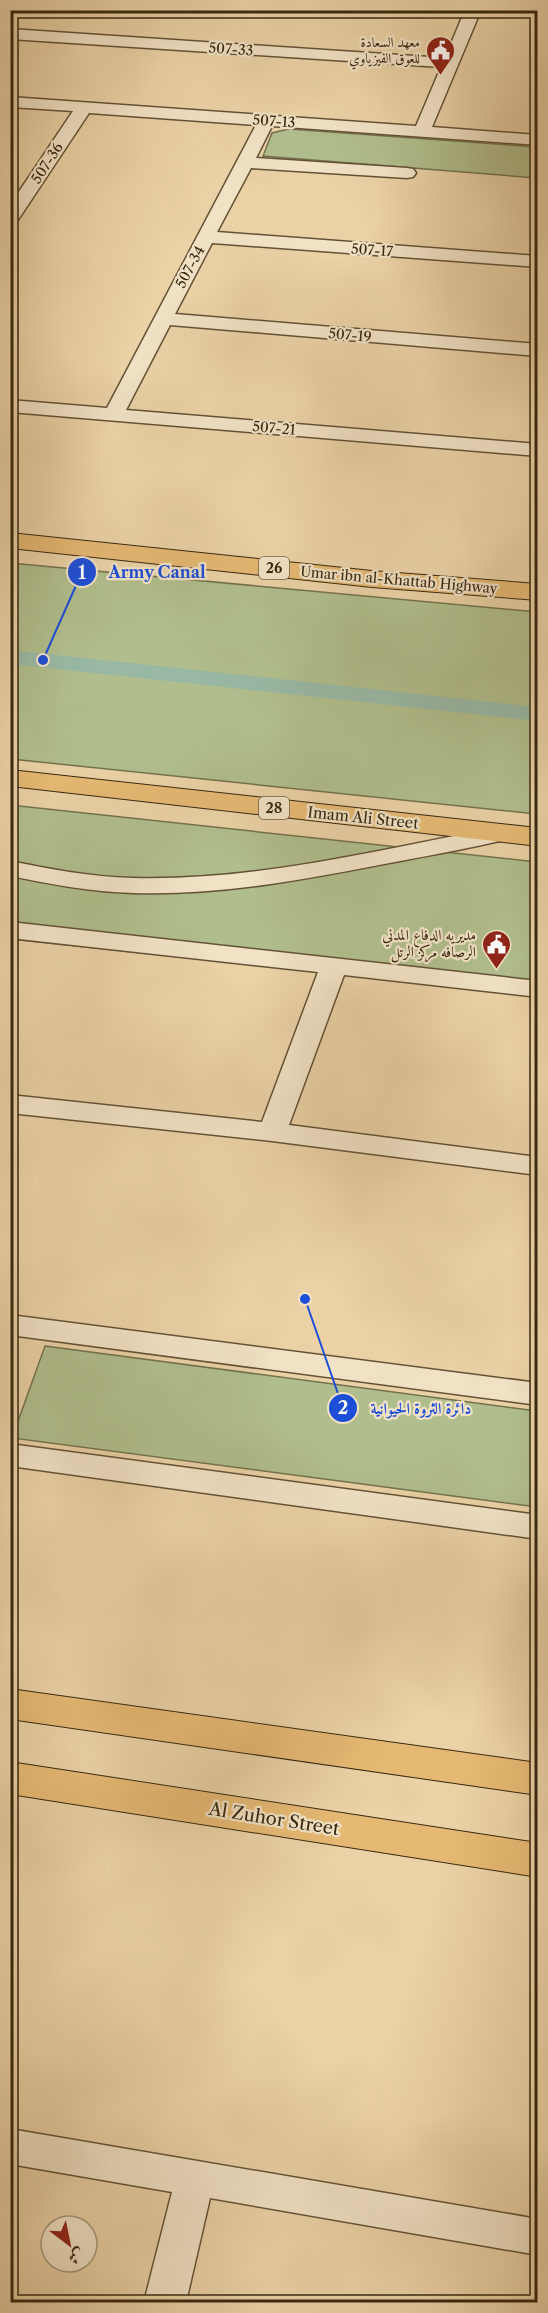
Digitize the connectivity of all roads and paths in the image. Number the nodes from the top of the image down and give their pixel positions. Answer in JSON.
{"nodes":[{"id":1,"x":473,"y":10,"type":"edge"},
{"id":2,"x":10,"y":34,"type":"edge"},
{"id":3,"x":451,"y":63,"type":"junction"},
{"id":4,"x":10,"y":102,"type":"edge"},
{"id":5,"x":84,"y":107,"type":"junction"},
{"id":6,"x":267,"y":120,"type":"junction"},
{"id":7,"x":423,"y":131,"type":"junction"},
{"id":8,"x":537,"y":140,"type":"edge"},
{"id":9,"x":245,"y":162,"type":"junction"},
{"id":10,"x":407,"y":173,"type":"dead end"},
{"id":11,"x":10,"y":219,"type":"edge"},
{"id":12,"x":206,"y":237,"type":"junction"},
{"id":13,"x":537,"y":262,"type":"edge"},
{"id":14,"x":163,"y":320,"type":"junction"},
{"id":15,"x":537,"y":350,"type":"edge"},
{"id":16,"x":10,"y":406,"type":"edge"},
{"id":17,"x":114,"y":414,"type":"junction"},
{"id":18,"x":537,"y":450,"type":"edge"},
{"id":19,"x":10,"y":540,"type":"edge"},
{"id":20,"x":537,"y":592,"type":"edge"},
{"id":21,"x":10,"y":778,"type":"edge"},
{"id":22,"x":499,"y":834,"type":"junction"},
{"id":23,"x":537,"y":837,"type":"edge"},
{"id":24,"x":10,"y":868,"type":"edge"},
{"id":25,"x":10,"y":930,"type":"edge"},
{"id":26,"x":334,"y":966,"type":"junction"},
{"id":27,"x":537,"y":989,"type":"edge"},
{"id":28,"x":10,"y":1104,"type":"edge"},
{"id":29,"x":272,"y":1132,"type":"junction"},
{"id":30,"x":537,"y":1166,"type":"edge"},
{"id":31,"x":10,"y":1325,"type":"edge"},
{"id":32,"x":537,"y":1394,"type":"edge"},
{"id":33,"x":10,"y":1455,"type":"edge"},
{"id":34,"x":537,"y":1527,"type":"edge"},
{"id":35,"x":10,"y":1704,"type":"edge"},
{"id":36,"x":10,"y":1778,"type":"edge"},
{"id":37,"x":537,"y":1779,"type":"edge"},
{"id":38,"x":537,"y":1860,"type":"edge"},
{"id":39,"x":10,"y":2146,"type":"edge"},
{"id":40,"x":195,"y":2178,"type":"junction"},
{"id":41,"x":537,"y":2237,"type":"edge"},
{"id":42,"x":165,"y":2302,"type":"edge"}],
"edges":[{"from":1,"to":3,"type":"street"},
{"from":2,"to":3,"type":"street","name":"507-33"},
{"from":3,"to":7,"type":"street"},
{"from":4,"to":5,"type":"street","name":"507-13"},
{"from":5,"to":6,"type":"street","name":"507-13"},
{"from":5,"to":11,"type":"street","name":"507-36"},
{"from":6,"to":7,"type":"street","name":"507-13"},
{"from":6,"to":9,"type":"street","name":"507-34"},
{"from":7,"to":8,"type":"street","name":"507-13"},
{"from":9,"to":10,"type":"street"},
{"from":9,"to":12,"type":"street","name":"507-34"},
{"from":12,"to":13,"type":"street","name":"507-17"},
{"from":12,"to":14,"type":"street","name":"507-34"},
{"from":14,"to":15,"type":"street","name":"507-19"},
{"from":14,"to":17,"type":"street","name":"507-34"},
{"from":16,"to":17,"type":"street","name":"507-21"},
{"from":17,"to":18,"type":"street","name":"507-21"},
{"from":19,"to":20,"type":"main road","name":"Umar ibn al-Khattab Highway","number":"26"},
{"from":21,"to":22,"type":"main road","name":"Imam Ali Street","number":"28"},
{"from":22,"to":23,"type":"main road","name":"Imam Ali Street","number":"28"},
{"from":22,"to":24,"type":"street"},
{"from":25,"to":26,"type":"street"},
{"from":26,"to":27,"type":"street"},
{"from":26,"to":29,"type":"street"},
{"from":28,"to":29,"type":"street"},
{"from":29,"to":30,"type":"street"},
{"from":31,"to":32,"type":"street"},
{"from":33,"to":34,"type":"street"},
{"from":35,"to":37,"type":"main road"},
{"from":36,"to":38,"type":"main road","name":"Al Zuhor Street"},
{"from":39,"to":40,"type":"street"},
{"from":40,"to":41,"type":"street"},
{"from":40,"to":42,"type":"street"}]}
